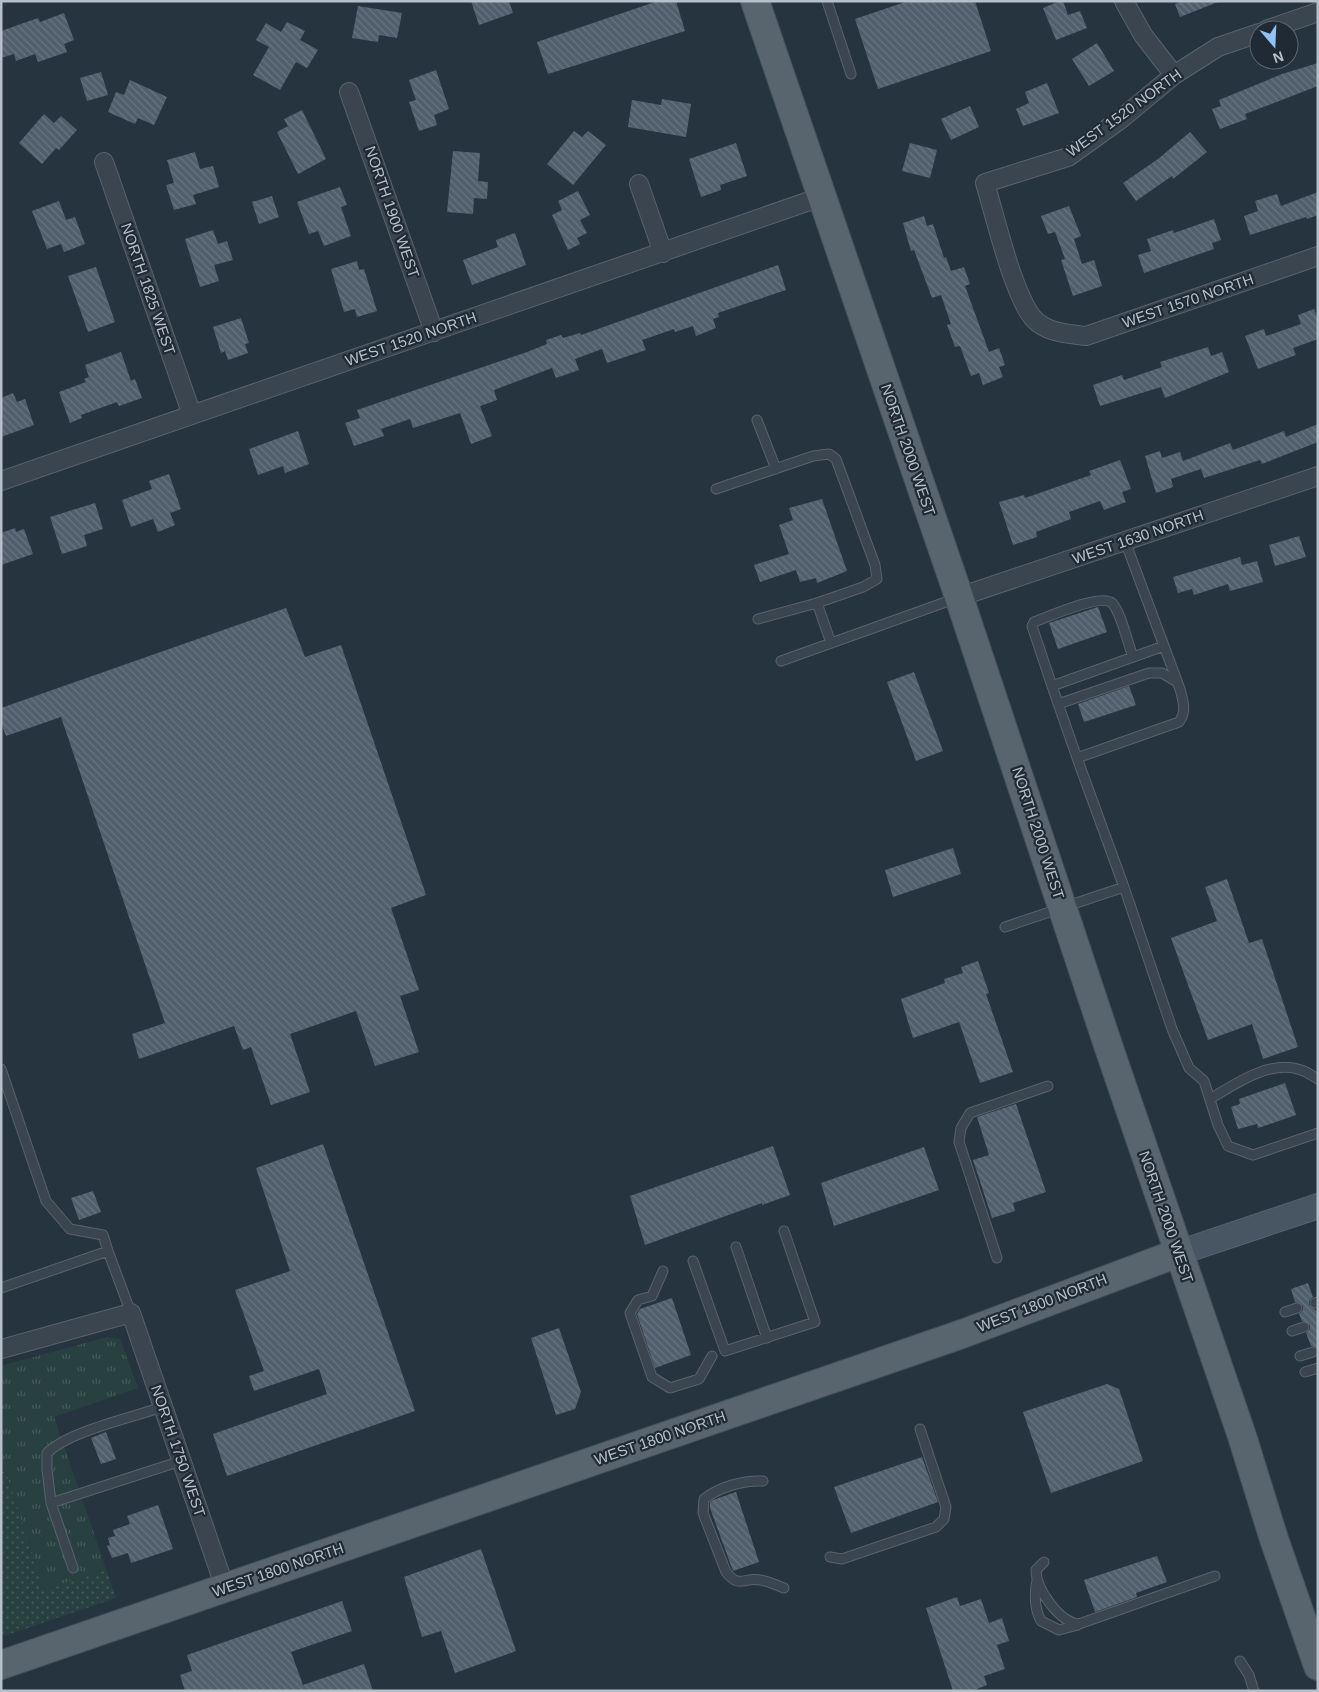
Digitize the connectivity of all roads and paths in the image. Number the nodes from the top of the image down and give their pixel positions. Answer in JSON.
{"nodes":[{"id":1,"x":755,"y":1,"type":"edge"},
{"id":2,"x":827,"y":1,"type":"edge"},
{"id":3,"x":1124,"y":1,"type":"edge"},
{"id":4,"x":1318,"y":12,"type":"edge"},
{"id":5,"x":1295,"y":20,"type":"edge"},
{"id":6,"x":1249,"y":36,"type":"edge"},
{"id":7,"x":851,"y":74,"type":"dead end"},
{"id":8,"x":1174,"y":76,"type":"junction"},
{"id":9,"x":349,"y":92,"type":"dead end"},
{"id":10,"x":104,"y":162,"type":"dead end"},
{"id":11,"x":639,"y":184,"type":"dead end"},
{"id":12,"x":821,"y":197,"type":"junction"},
{"id":13,"x":663,"y":253,"type":"junction"},
{"id":14,"x":1318,"y":256,"type":"edge"},
{"id":15,"x":434,"y":332,"type":"junction"},
{"id":16,"x":1057,"y":333,"type":"joint"},
{"id":17,"x":192,"y":415,"type":"junction"},
{"id":18,"x":757,"y":420,"type":"dead end"},
{"id":19,"x":776,"y":469,"type":"junction"},
{"id":20,"x":1318,"y":476,"type":"edge"},
{"id":21,"x":1,"y":481,"type":"edge"},
{"id":22,"x":716,"y":489,"type":"dead end"},
{"id":23,"x":1125,"y":541,"type":"junction"},
{"id":24,"x":959,"y":597,"type":"junction"},
{"id":25,"x":817,"y":603,"type":"junction"},
{"id":26,"x":758,"y":619,"type":"dead end"},
{"id":27,"x":831,"y":643,"type":"junction"},
{"id":28,"x":1164,"y":646,"type":"junction"},
{"id":29,"x":1133,"y":658,"type":"junction"},
{"id":30,"x":781,"y":661,"type":"dead end"},
{"id":31,"x":1177,"y":682,"type":"junction"},
{"id":32,"x":1052,"y":686,"type":"junction"},
{"id":33,"x":1058,"y":704,"type":"junction"},
{"id":34,"x":1077,"y":758,"type":"junction"},
{"id":35,"x":1124,"y":887,"type":"junction"},
{"id":36,"x":1062,"y":908,"type":"junction"},
{"id":37,"x":1005,"y":927,"type":"dead end"},
{"id":38,"x":1,"y":1069,"type":"edge"},
{"id":39,"x":1318,"y":1079,"type":"edge"},
{"id":40,"x":1048,"y":1086,"type":"dead end"},
{"id":41,"x":1210,"y":1099,"type":"junction"},
{"id":42,"x":1318,"y":1132,"type":"edge"},
{"id":43,"x":1318,"y":1206,"type":"edge"},
{"id":44,"x":784,"y":1231,"type":"dead end"},
{"id":45,"x":736,"y":1247,"type":"dead end"},
{"id":46,"x":108,"y":1251,"type":"junction"},
{"id":47,"x":1178,"y":1252,"type":"junction"},
{"id":48,"x":996,"y":1258,"type":"dead end"},
{"id":49,"x":693,"y":1261,"type":"dead end"},
{"id":50,"x":663,"y":1271,"type":"dead end"},
{"id":51,"x":1,"y":1288,"type":"edge"},
{"id":52,"x":1297,"y":1308,"type":"dead end"},
{"id":53,"x":131,"y":1312,"type":"junction"},
{"id":54,"x":1285,"y":1312,"type":"dead end"},
{"id":55,"x":1304,"y":1327,"type":"dead end"},
{"id":56,"x":1292,"y":1332,"type":"dead end"},
{"id":57,"x":767,"y":1338,"type":"junction"},
{"id":58,"x":1,"y":1349,"type":"edge"},
{"id":59,"x":1313,"y":1352,"type":"dead end"},
{"id":60,"x":712,"y":1356,"type":"dead end"},
{"id":61,"x":1300,"y":1356,"type":"dead end"},
{"id":62,"x":1318,"y":1368,"type":"edge"},
{"id":63,"x":1305,"y":1372,"type":"dead end"},
{"id":64,"x":162,"y":1408,"type":"junction"},
{"id":65,"x":920,"y":1429,"type":"dead end"},
{"id":66,"x":181,"y":1461,"type":"junction"},
{"id":67,"x":763,"y":1481,"type":"dead end"},
{"id":68,"x":51,"y":1503,"type":"junction"},
{"id":69,"x":830,"y":1557,"type":"dead end"},
{"id":70,"x":1044,"y":1562,"type":"dead end"},
{"id":71,"x":73,"y":1568,"type":"dead end"},
{"id":72,"x":1215,"y":1576,"type":"dead end"},
{"id":73,"x":1037,"y":1580,"type":"junction"},
{"id":74,"x":225,"y":1588,"type":"junction"},
{"id":75,"x":784,"y":1588,"type":"dead end"},
{"id":76,"x":1079,"y":1624,"type":"junction"},
{"id":77,"x":1240,"y":1661,"type":"dead end"},
{"id":78,"x":1,"y":1665,"type":"edge"},
{"id":79,"x":1318,"y":1666,"type":"edge"},
{"id":80,"x":1254,"y":1691,"type":"edge"}],
"edges":[{"from":1,"to":12,"type":"main road","name":"NORTH 2000 WEST"},
{"from":2,"to":7,"type":"lane"},
{"from":3,"to":8,"type":"street"},
{"from":4,"to":5,"type":"street"},
{"from":6,"to":8,"type":"street","name":"WEST 1520 NORTH"},
{"from":8,"to":16,"type":"street","name":"WEST 1520 NORTH"},
{"from":9,"to":15,"type":"street","name":"NORTH 1900 WEST"},
{"from":10,"to":17,"type":"street","name":"NORTH 1825 WEST"},
{"from":11,"to":13,"type":"street"},
{"from":12,"to":13,"type":"street","name":"WEST 1520 NORTH"},
{"from":12,"to":24,"type":"main road","name":"NORTH 2000 WEST"},
{"from":13,"to":15,"type":"street","name":"WEST 1520 NORTH"},
{"from":14,"to":16,"type":"street","name":"WEST 1570 NORTH"},
{"from":15,"to":17,"type":"street","name":"WEST 1520 NORTH"},
{"from":17,"to":21,"type":"street","name":"WEST 1520 NORTH"},
{"from":18,"to":19,"type":"lane"},
{"from":19,"to":22,"type":"lane"},
{"from":19,"to":25,"type":"lane"},
{"from":20,"to":23,"type":"street","name":"WEST 1630 NORTH"},
{"from":23,"to":24,"type":"street","name":"WEST 1630 NORTH"},
{"from":23,"to":28,"type":"lane"},
{"from":24,"to":27,"type":"lane"},
{"from":24,"to":36,"type":"main road","name":"NORTH 2000 WEST"},
{"from":25,"to":26,"type":"lane"},
{"from":25,"to":27,"type":"lane"},
{"from":27,"to":30,"type":"lane"},
{"from":28,"to":29,"type":"lane"},
{"from":28,"to":31,"type":"lane"},
{"from":29,"to":32,"type":"lane"},
{"from":29,"to":32,"type":"lane"},
{"from":31,"to":33,"type":"lane"},
{"from":31,"to":34,"type":"lane"},
{"from":32,"to":33,"type":"lane"},
{"from":33,"to":34,"type":"lane"},
{"from":34,"to":35,"type":"lane"},
{"from":35,"to":36,"type":"lane"},
{"from":35,"to":41,"type":"lane"},
{"from":36,"to":37,"type":"lane"},
{"from":36,"to":47,"type":"main road","name":"NORTH 2000 WEST"},
{"from":38,"to":46,"type":"lane"},
{"from":39,"to":41,"type":"lane"},
{"from":40,"to":48,"type":"lane"},
{"from":41,"to":42,"type":"lane"},
{"from":43,"to":47,"type":"main road","name":"WEST 1800 NORTH"},
{"from":44,"to":57,"type":"lane"},
{"from":45,"to":57,"type":"lane"},
{"from":46,"to":51,"type":"lane"},
{"from":46,"to":53,"type":"lane"},
{"from":47,"to":74,"type":"main road","name":"WEST 1800 NORTH"},
{"from":47,"to":79,"type":"main road","name":"NORTH 2000 WEST"},
{"from":49,"to":57,"type":"lane"},
{"from":50,"to":60,"type":"lane"},
{"from":52,"to":54,"type":"lane"},
{"from":53,"to":58,"type":"street"},
{"from":53,"to":64,"type":"street","name":"NORTH 1750 WEST"},
{"from":55,"to":56,"type":"lane"},
{"from":59,"to":61,"type":"lane"},
{"from":62,"to":63,"type":"lane"},
{"from":64,"to":66,"type":"street","name":"NORTH 1750 WEST"},
{"from":64,"to":68,"type":"lane"},
{"from":65,"to":69,"type":"lane"},
{"from":66,"to":68,"type":"lane"},
{"from":66,"to":74,"type":"street","name":"NORTH 1750 WEST"},
{"from":67,"to":75,"type":"lane"},
{"from":68,"to":71,"type":"lane"},
{"from":70,"to":73,"type":"lane"},
{"from":72,"to":76,"type":"lane"},
{"from":73,"to":76,"type":"lane"},
{"from":73,"to":76,"type":"lane"},
{"from":74,"to":78,"type":"main road","name":"WEST 1800 NORTH"},
{"from":77,"to":80,"type":"lane"}]}
